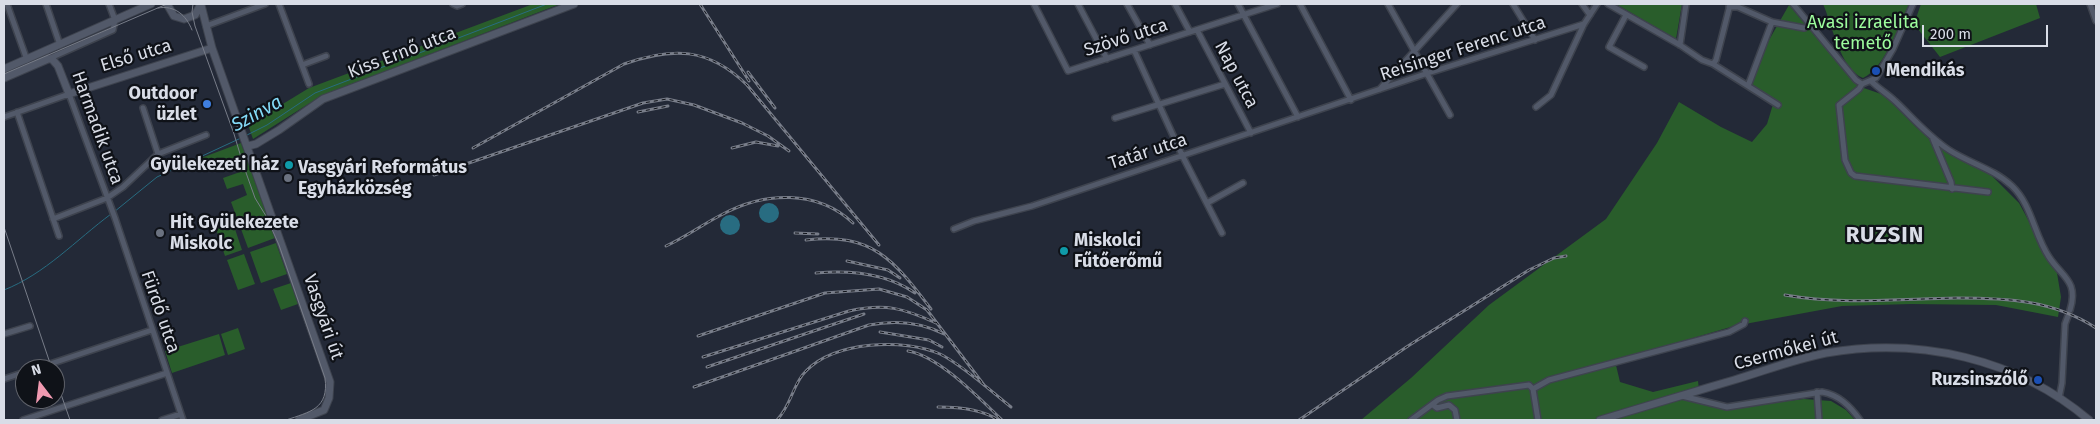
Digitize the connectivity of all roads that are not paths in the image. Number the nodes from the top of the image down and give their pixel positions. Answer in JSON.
{"nodes":[{"id":1,"x":7,"y":4,"type":"edge"},
{"id":2,"x":46,"y":4,"type":"edge"},
{"id":3,"x":110,"y":4,"type":"edge"},
{"id":4,"x":151,"y":4,"type":"edge"},
{"id":5,"x":167,"y":4,"type":"edge"},
{"id":6,"x":202,"y":4,"type":"edge"},
{"id":7,"x":265,"y":4,"type":"edge"},
{"id":8,"x":279,"y":4,"type":"edge"},
{"id":9,"x":453,"y":4,"type":"edge"},
{"id":10,"x":462,"y":4,"type":"edge"},
{"id":11,"x":574,"y":4,"type":"edge"},
{"id":12,"x":1034,"y":4,"type":"edge"},
{"id":13,"x":1078,"y":4,"type":"edge"},
{"id":14,"x":1128,"y":4,"type":"edge"},
{"id":15,"x":1175,"y":4,"type":"edge"},
{"id":16,"x":1238,"y":4,"type":"edge"},
{"id":17,"x":1277,"y":4,"type":"edge"},
{"id":18,"x":1300,"y":4,"type":"edge"},
{"id":19,"x":1388,"y":4,"type":"edge"},
{"id":20,"x":1457,"y":4,"type":"edge"},
{"id":21,"x":1513,"y":4,"type":"edge"},
{"id":22,"x":1582,"y":4,"type":"edge"},
{"id":23,"x":1597,"y":4,"type":"edge"},
{"id":24,"x":1608,"y":4,"type":"edge"},
{"id":25,"x":1686,"y":4,"type":"edge"},
{"id":26,"x":1793,"y":4,"type":"edge"},
{"id":27,"x":1913,"y":4,"type":"edge"},
{"id":28,"x":2090,"y":4,"type":"edge"},
{"id":29,"x":1729,"y":5,"type":"edge"},
{"id":30,"x":1244,"y":15,"type":"junction"},
{"id":31,"x":1590,"y":15,"type":"junction"},
{"id":32,"x":1626,"y":15,"type":"junction"},
{"id":33,"x":184,"y":19,"type":"junction"},
{"id":34,"x":115,"y":20,"type":"junction"},
{"id":35,"x":2096,"y":21,"type":"edge"},
{"id":36,"x":1772,"y":22,"type":"junction"},
{"id":37,"x":1584,"y":24,"type":"junction"},
{"id":38,"x":206,"y":26,"type":"junction"},
{"id":39,"x":1804,"y":28,"type":"dead end"},
{"id":40,"x":1197,"y":30,"type":"junction"},
{"id":41,"x":1190,"y":32,"type":"junction"},
{"id":42,"x":209,"y":39,"type":"junction"},
{"id":43,"x":1535,"y":40,"type":"junction"},
{"id":44,"x":1150,"y":45,"type":"junction"},
{"id":45,"x":1680,"y":45,"type":"junction"},
{"id":46,"x":58,"y":46,"type":"junction"},
{"id":47,"x":212,"y":48,"type":"junction"},
{"id":48,"x":1134,"y":50,"type":"junction"},
{"id":49,"x":1415,"y":50,"type":"junction"},
{"id":50,"x":326,"y":56,"type":"dead end"},
{"id":51,"x":52,"y":58,"type":"junction"},
{"id":52,"x":1107,"y":59,"type":"junction"},
{"id":53,"x":27,"y":60,"type":"junction"},
{"id":54,"x":1713,"y":64,"type":"junction"},
{"id":55,"x":302,"y":65,"type":"junction"},
{"id":56,"x":1644,"y":67,"type":"dead end"},
{"id":57,"x":4,"y":69,"type":"edge"},
{"id":58,"x":1428,"y":74,"type":"junction"},
{"id":59,"x":4,"y":78,"type":"edge"},
{"id":60,"x":1871,"y":81,"type":"junction"},
{"id":61,"x":309,"y":84,"type":"dead end"},
{"id":62,"x":1225,"y":84,"type":"junction"},
{"id":63,"x":1862,"y":84,"type":"junction"},
{"id":64,"x":1748,"y":86,"type":"junction"},
{"id":65,"x":1379,"y":90,"type":"junction"},
{"id":66,"x":69,"y":94,"type":"junction"},
{"id":67,"x":1351,"y":100,"type":"junction"},
{"id":68,"x":1159,"y":105,"type":"junction"},
{"id":69,"x":1778,"y":105,"type":"dead end"},
{"id":70,"x":1536,"y":107,"type":"dead end"},
{"id":71,"x":143,"y":108,"type":"dead end"},
{"id":72,"x":17,"y":112,"type":"junction"},
{"id":73,"x":1450,"y":115,"type":"dead end"},
{"id":74,"x":4,"y":117,"type":"edge"},
{"id":75,"x":1298,"y":117,"type":"junction"},
{"id":76,"x":1114,"y":118,"type":"dead end"},
{"id":77,"x":1251,"y":133,"type":"junction"},
{"id":78,"x":206,"y":135,"type":"dead end"},
{"id":79,"x":1933,"y":139,"type":"junction"},
{"id":80,"x":248,"y":146,"type":"junction"},
{"id":81,"x":158,"y":154,"type":"junction"},
{"id":82,"x":1182,"y":155,"type":"junction"},
{"id":83,"x":1243,"y":183,"type":"dead end"},
{"id":84,"x":1952,"y":189,"type":"junction"},
{"id":85,"x":1988,"y":192,"type":"dead end"},
{"id":86,"x":107,"y":198,"type":"junction"},
{"id":87,"x":1207,"y":203,"type":"junction"},
{"id":88,"x":115,"y":218,"type":"joint"},
{"id":89,"x":53,"y":219,"type":"junction"},
{"id":90,"x":954,"y":229,"type":"dead end"},
{"id":91,"x":1222,"y":233,"type":"dead end"},
{"id":92,"x":58,"y":236,"type":"dead end"},
{"id":93,"x":1745,"y":321,"type":"dead end"},
{"id":94,"x":30,"y":326,"type":"dead end"},
{"id":95,"x":152,"y":330,"type":"junction"},
{"id":96,"x":4,"y":334,"type":"edge"},
{"id":97,"x":65,"y":359,"type":"edge"},
{"id":98,"x":167,"y":373,"type":"junction"},
{"id":99,"x":1533,"y":389,"type":"junction"},
{"id":100,"x":1817,"y":392,"type":"junction"},
{"id":101,"x":1681,"y":396,"type":"junction"},
{"id":102,"x":2059,"y":398,"type":"junction"},
{"id":103,"x":1433,"y":405,"type":"junction"},
{"id":104,"x":181,"y":414,"type":"junction"},
{"id":105,"x":23,"y":420,"type":"edge"},
{"id":106,"x":162,"y":420,"type":"edge"},
{"id":107,"x":183,"y":420,"type":"edge"},
{"id":108,"x":299,"y":420,"type":"edge"},
{"id":109,"x":1410,"y":420,"type":"edge"},
{"id":110,"x":1457,"y":420,"type":"edge"},
{"id":111,"x":1538,"y":420,"type":"edge"},
{"id":112,"x":1600,"y":420,"type":"edge"},
{"id":113,"x":1819,"y":420,"type":"edge"},
{"id":114,"x":1860,"y":420,"type":"edge"},
{"id":115,"x":2089,"y":420,"type":"edge"}],
"edges":[{"from":1,"to":53,"type":"street"},
{"from":2,"to":46,"type":"street"},
{"from":3,"to":34,"type":"street"},
{"from":4,"to":34,"type":"street"},
{"from":5,"to":33,"type":"street"},
{"from":6,"to":33,"type":"street"},
{"from":6,"to":38,"type":"street","name":"Vasgyári út"},
{"from":7,"to":38,"type":"street"},
{"from":8,"to":55,"type":"street"},
{"from":9,"to":10,"type":"street"},
{"from":11,"to":80,"type":"street","name":"Kiss Ernő utca"},
{"from":12,"to":52,"type":"street","name":"Szövő utca"},
{"from":13,"to":52,"type":"street"},
{"from":14,"to":44,"type":"street"},
{"from":15,"to":41,"type":"street","name":"Nap utca"},
{"from":16,"to":30,"type":"street"},
{"from":17,"to":30,"type":"street","name":"Szövő utca"},
{"from":18,"to":67,"type":"street"},
{"from":19,"to":49,"type":"street"},
{"from":20,"to":49,"type":"street"},
{"from":21,"to":43,"type":"street"},
{"from":22,"to":31,"type":"street"},
{"from":23,"to":31,"type":"street"},
{"from":24,"to":32,"type":"street"},
{"from":25,"to":45,"type":"street"},
{"from":26,"to":63,"type":"street"},
{"from":27,"to":60,"type":"street"},
{"from":28,"to":35,"type":"street"},
{"from":29,"to":36,"type":"street"},
{"from":29,"to":54,"type":"street"},
{"from":30,"to":40,"type":"street","name":"Szövő utca"},
{"from":30,"to":75,"type":"street"},
{"from":31,"to":37,"type":"street"},
{"from":32,"to":45,"type":"street"},
{"from":32,"to":56,"type":"street"},
{"from":33,"to":42,"type":"street","name":"Vasgyári út"},
{"from":34,"to":46,"type":"street"},
{"from":34,"to":51,"type":"street"},
{"from":36,"to":39,"type":"street"},
{"from":36,"to":64,"type":"street"},
{"from":37,"to":43,"type":"street","name":"Reisinger Ferenc utca"},
{"from":37,"to":70,"type":"street"},
{"from":38,"to":42,"type":"street","name":"Vasgyári út"},
{"from":40,"to":41,"type":"street","name":"Szövő utca"},
{"from":40,"to":62,"type":"street","name":"Nap utca"},
{"from":41,"to":44,"type":"street","name":"Szövő utca"},
{"from":42,"to":47,"type":"street","name":"Vasgyári út"},
{"from":43,"to":58,"type":"street","name":"Reisinger Ferenc utca"},
{"from":44,"to":48,"type":"street","name":"Szövő utca"},
{"from":45,"to":54,"type":"street"},
{"from":46,"to":51,"type":"street","name":"Harmadik utca"},
{"from":46,"to":53,"type":"street"},
{"from":47,"to":66,"type":"street","name":"Első utca"},
{"from":47,"to":80,"type":"street","name":"Vasgyári út"},
{"from":48,"to":52,"type":"street","name":"Szövő utca"},
{"from":48,"to":68,"type":"street"},
{"from":49,"to":58,"type":"street"},
{"from":49,"to":65,"type":"street"},
{"from":50,"to":55,"type":"street"},
{"from":51,"to":59,"type":"street"},
{"from":51,"to":66,"type":"street","name":"Harmadik utca"},
{"from":53,"to":57,"type":"street"},
{"from":54,"to":64,"type":"street"},
{"from":55,"to":61,"type":"street"},
{"from":58,"to":65,"type":"street","name":"Reisinger Ferenc utca"},
{"from":58,"to":73,"type":"street"},
{"from":60,"to":63,"type":"street"},
{"from":60,"to":79,"type":"street"},
{"from":62,"to":68,"type":"street"},
{"from":62,"to":77,"type":"street","name":"Nap utca"},
{"from":63,"to":84,"type":"street"},
{"from":64,"to":69,"type":"street"},
{"from":65,"to":67,"type":"street","name":"Reisinger Ferenc utca"},
{"from":66,"to":72,"type":"street"},
{"from":66,"to":86,"type":"street","name":"Harmadik utca"},
{"from":67,"to":75,"type":"street","name":"Tatár utca"},
{"from":68,"to":76,"type":"street"},
{"from":68,"to":82,"type":"street"},
{"from":71,"to":81,"type":"street"},
{"from":72,"to":74,"type":"street"},
{"from":72,"to":89,"type":"street"},
{"from":75,"to":77,"type":"street","name":"Tatár utca"},
{"from":77,"to":82,"type":"street","name":"Tatár utca"},
{"from":78,"to":81,"type":"street"},
{"from":79,"to":84,"type":"street"},
{"from":79,"to":102,"type":"street"},
{"from":80,"to":108,"type":"street","name":"Vasgyári út"},
{"from":81,"to":86,"type":"street"},
{"from":82,"to":87,"type":"street"},
{"from":82,"to":90,"type":"street","name":"Tatár utca"},
{"from":83,"to":87,"type":"street"},
{"from":84,"to":85,"type":"street"},
{"from":86,"to":88,"type":"street","name":"Harmadik utca"},
{"from":86,"to":89,"type":"street"},
{"from":87,"to":91,"type":"street"},
{"from":88,"to":95,"type":"street","name":"Fürdő utca"},
{"from":89,"to":92,"type":"street"},
{"from":93,"to":99,"type":"street"},
{"from":94,"to":96,"type":"street"},
{"from":95,"to":97,"type":"street"},
{"from":95,"to":98,"type":"street","name":"Fürdő utca"},
{"from":98,"to":104,"type":"street","name":"Fürdő utca"},
{"from":98,"to":105,"type":"street"},
{"from":99,"to":103,"type":"street"},
{"from":99,"to":111,"type":"street"},
{"from":100,"to":101,"type":"street"},
{"from":100,"to":113,"type":"street"},
{"from":100,"to":114,"type":"street"},
{"from":101,"to":102,"type":"street","name":"Csermőkei út"},
{"from":101,"to":112,"type":"street","name":"Csermőkei út"},
{"from":102,"to":115,"type":"street","name":"Csermőkei út"},
{"from":103,"to":109,"type":"street"},
{"from":103,"to":110,"type":"street"},
{"from":104,"to":106,"type":"street"},
{"from":104,"to":107,"type":"street","name":"Fürdő utca"}]}
